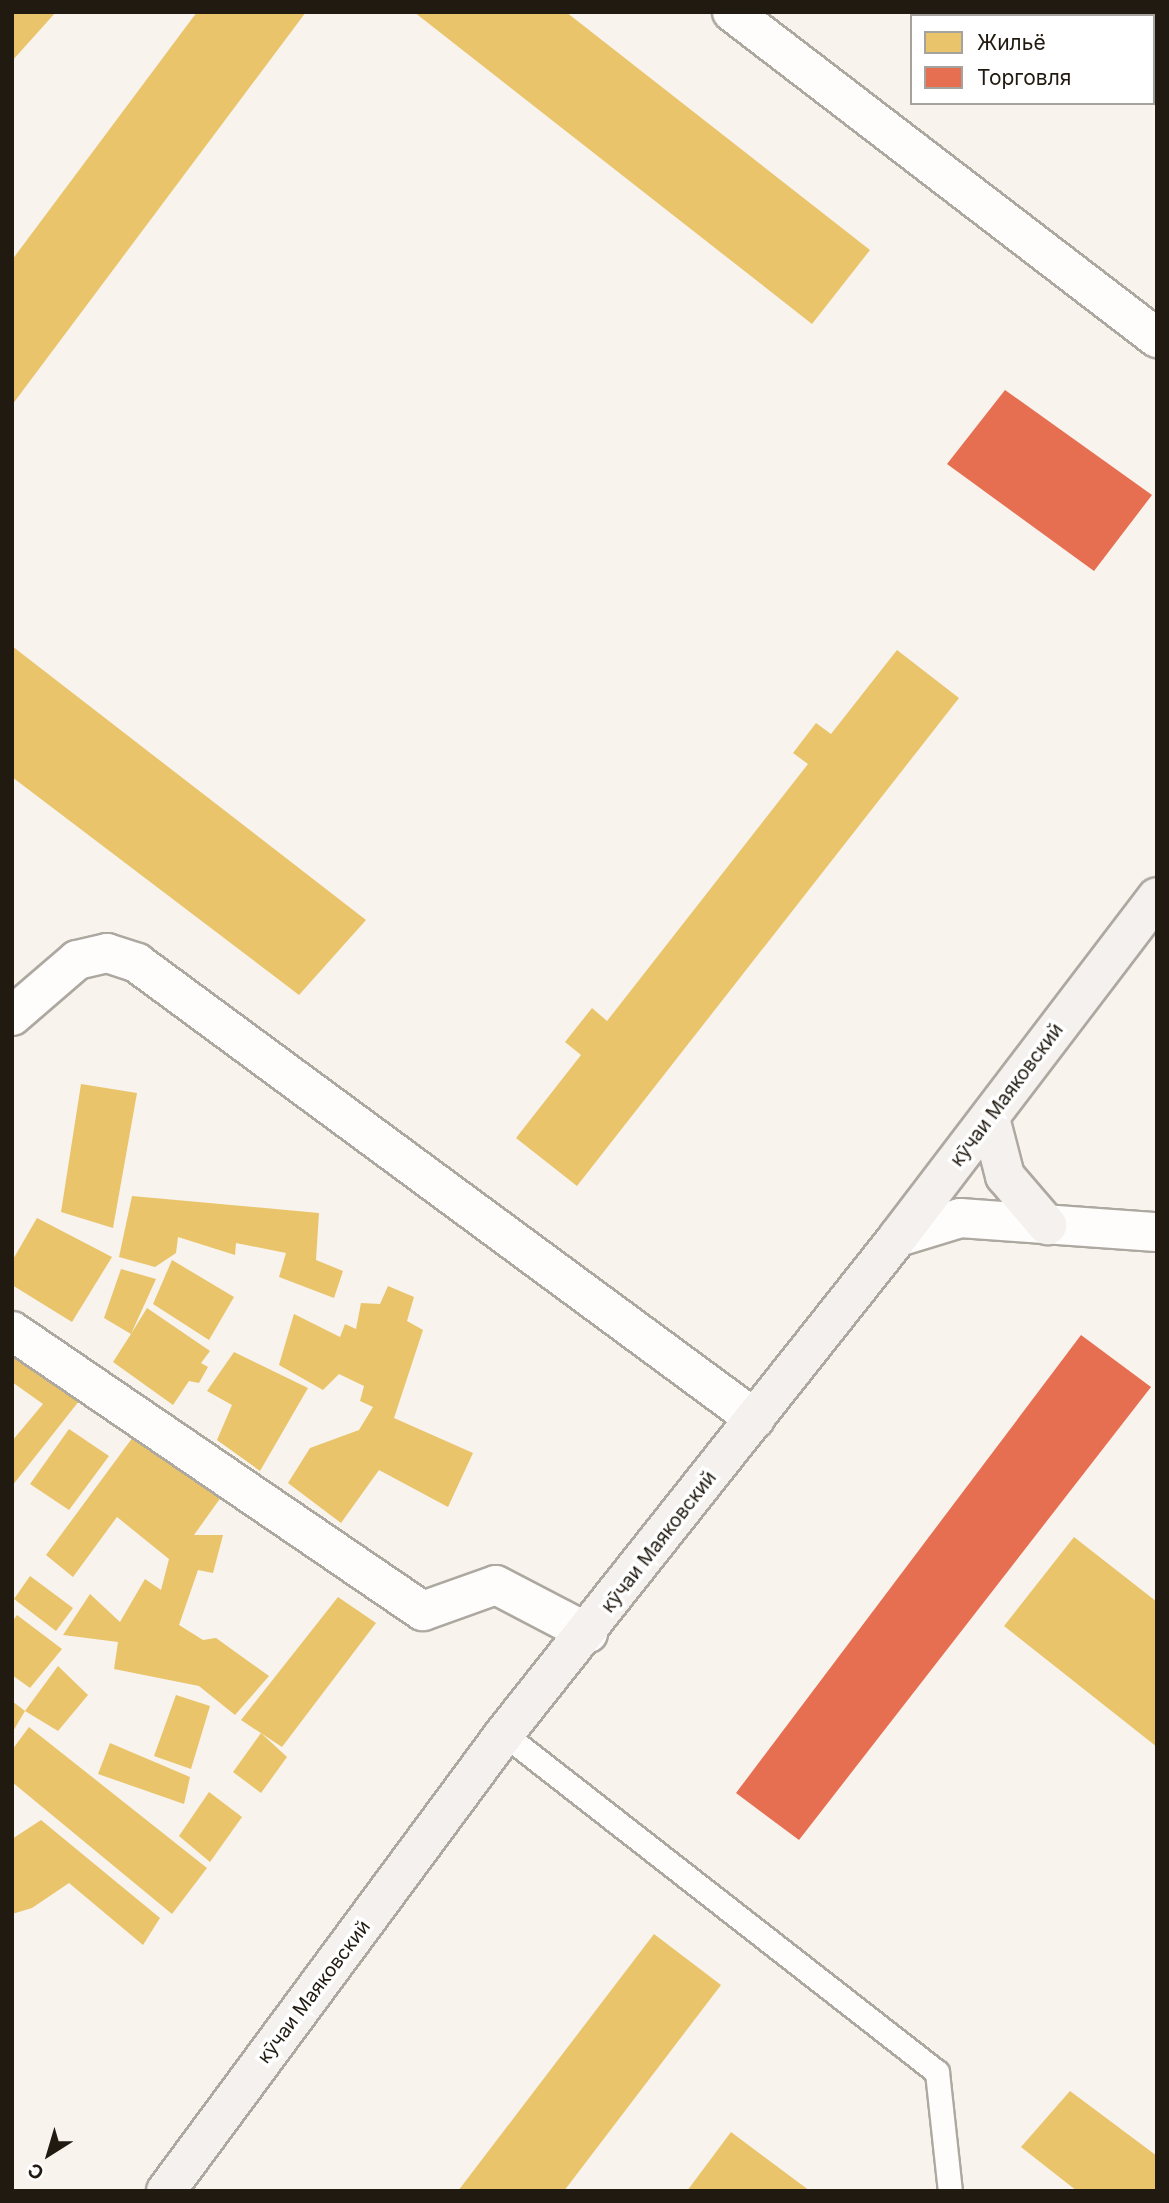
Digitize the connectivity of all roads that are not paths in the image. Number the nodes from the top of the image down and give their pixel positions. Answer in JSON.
{"nodes":[{"id":1,"x":732,"y":12,"type":"edge"},
{"id":2,"x":1157,"y":338,"type":"edge"},
{"id":3,"x":1157,"y":897,"type":"edge"},
{"id":4,"x":12,"y":1016,"type":"edge"},
{"id":5,"x":990,"y":1118,"type":"junction"},
{"id":6,"x":1047,"y":1225,"type":"junction"},
{"id":7,"x":1157,"y":1232,"type":"edge"},
{"id":8,"x":898,"y":1237,"type":"junction"},
{"id":9,"x":12,"y":1331,"type":"edge"},
{"id":10,"x":755,"y":1419,"type":"junction"},
{"id":11,"x":588,"y":1633,"type":"junction"},
{"id":12,"x":505,"y":1734,"type":"junction"},
{"id":13,"x":166,"y":2191,"type":"edge"},
{"id":14,"x":950,"y":2191,"type":"edge"}],
"edges":[{"from":1,"to":2,"type":"street"},
{"from":3,"to":5,"type":"street","name":"кӯчаи Маяковский"},
{"from":4,"to":10,"type":"street"},
{"from":5,"to":6,"type":"street"},
{"from":5,"to":8,"type":"street","name":"кӯчаи Маяковский"},
{"from":6,"to":7,"type":"street"},
{"from":6,"to":8,"type":"street"},
{"from":8,"to":10,"type":"street","name":"кӯчаи Маяковский"},
{"from":9,"to":11,"type":"street"},
{"from":10,"to":11,"type":"street","name":"кӯчаи Маяковский"},
{"from":11,"to":12,"type":"street","name":"кӯчаи Маяковский"},
{"from":12,"to":13,"type":"street","name":"кӯчаи Маяковский"},
{"from":12,"to":14,"type":"lane"}]}
